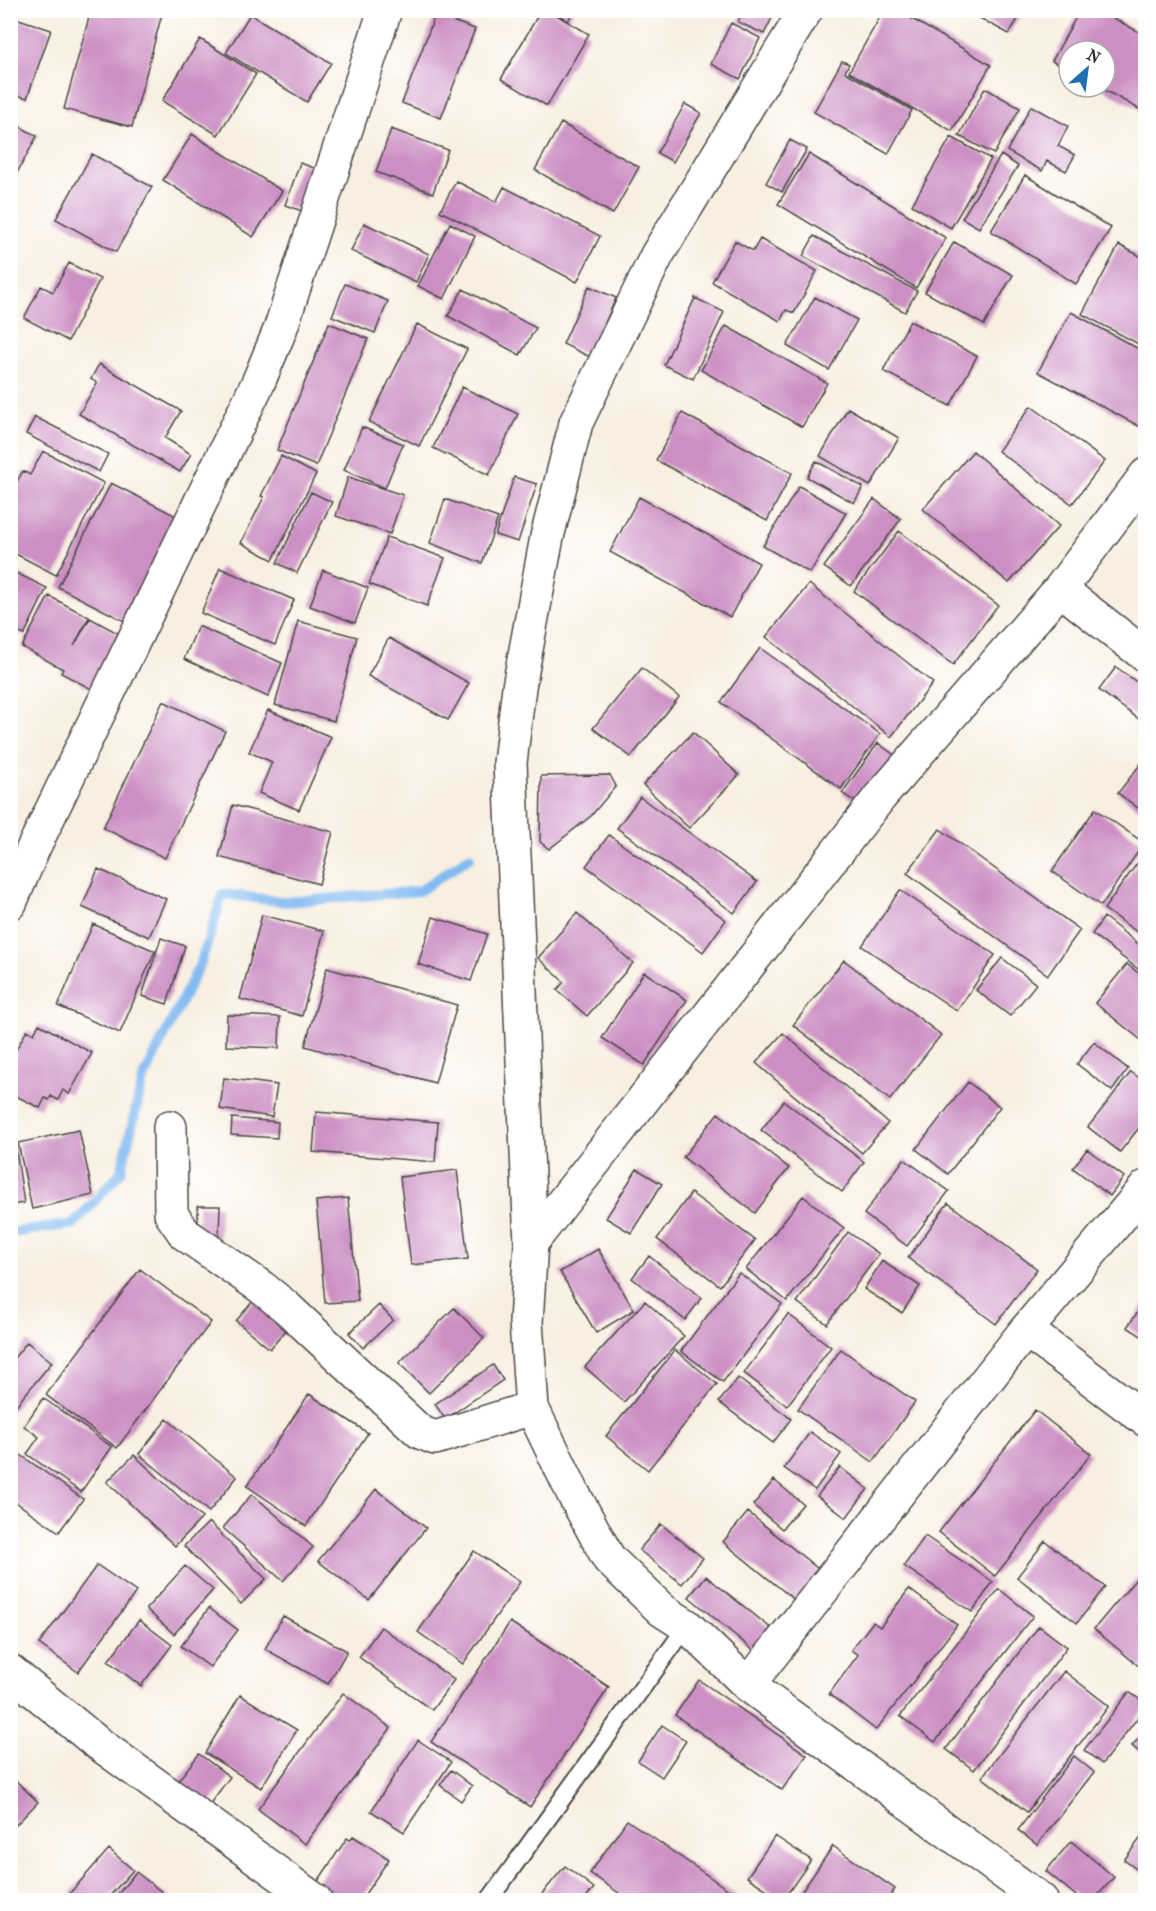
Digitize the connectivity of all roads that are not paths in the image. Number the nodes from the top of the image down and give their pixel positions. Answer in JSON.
{"nodes":[{"id":1,"x":385,"y":10,"type":"edge"},
{"id":2,"x":807,"y":10,"type":"edge"},
{"id":3,"x":1146,"y":476,"type":"edge"},
{"id":4,"x":1060,"y":589,"type":"junction"},
{"id":5,"x":1146,"y":656,"type":"edge"},
{"id":6,"x":22,"y":843,"type":"edge"},
{"id":7,"x":10,"y":903,"type":"edge"},
{"id":8,"x":170,"y":1127,"type":"dead end"},
{"id":9,"x":1146,"y":1187,"type":"edge"},
{"id":10,"x":531,"y":1243,"type":"junction"},
{"id":11,"x":1026,"y":1330,"type":"junction"},
{"id":12,"x":532,"y":1407,"type":"junction"},
{"id":13,"x":1146,"y":1420,"type":"edge"},
{"id":14,"x":687,"y":1626,"type":"junction"},
{"id":15,"x":10,"y":1671,"type":"edge"},
{"id":16,"x":748,"y":1685,"type":"junction"},
{"id":17,"x":315,"y":1900,"type":"edge"},
{"id":18,"x":489,"y":1900,"type":"edge"},
{"id":19,"x":1041,"y":1900,"type":"edge"}],
"edges":[{"from":1,"to":6,"type":"street"},
{"from":2,"to":10,"type":"street"},
{"from":3,"to":4,"type":"street"},
{"from":4,"to":5,"type":"street"},
{"from":4,"to":10,"type":"street"},
{"from":6,"to":7,"type":"street"},
{"from":8,"to":12,"type":"street"},
{"from":9,"to":11,"type":"street"},
{"from":10,"to":12,"type":"street"},
{"from":11,"to":13,"type":"street"},
{"from":11,"to":16,"type":"street"},
{"from":12,"to":14,"type":"street"},
{"from":14,"to":16,"type":"street"},
{"from":14,"to":18,"type":"lane"},
{"from":15,"to":17,"type":"street"},
{"from":16,"to":19,"type":"street"}]}
